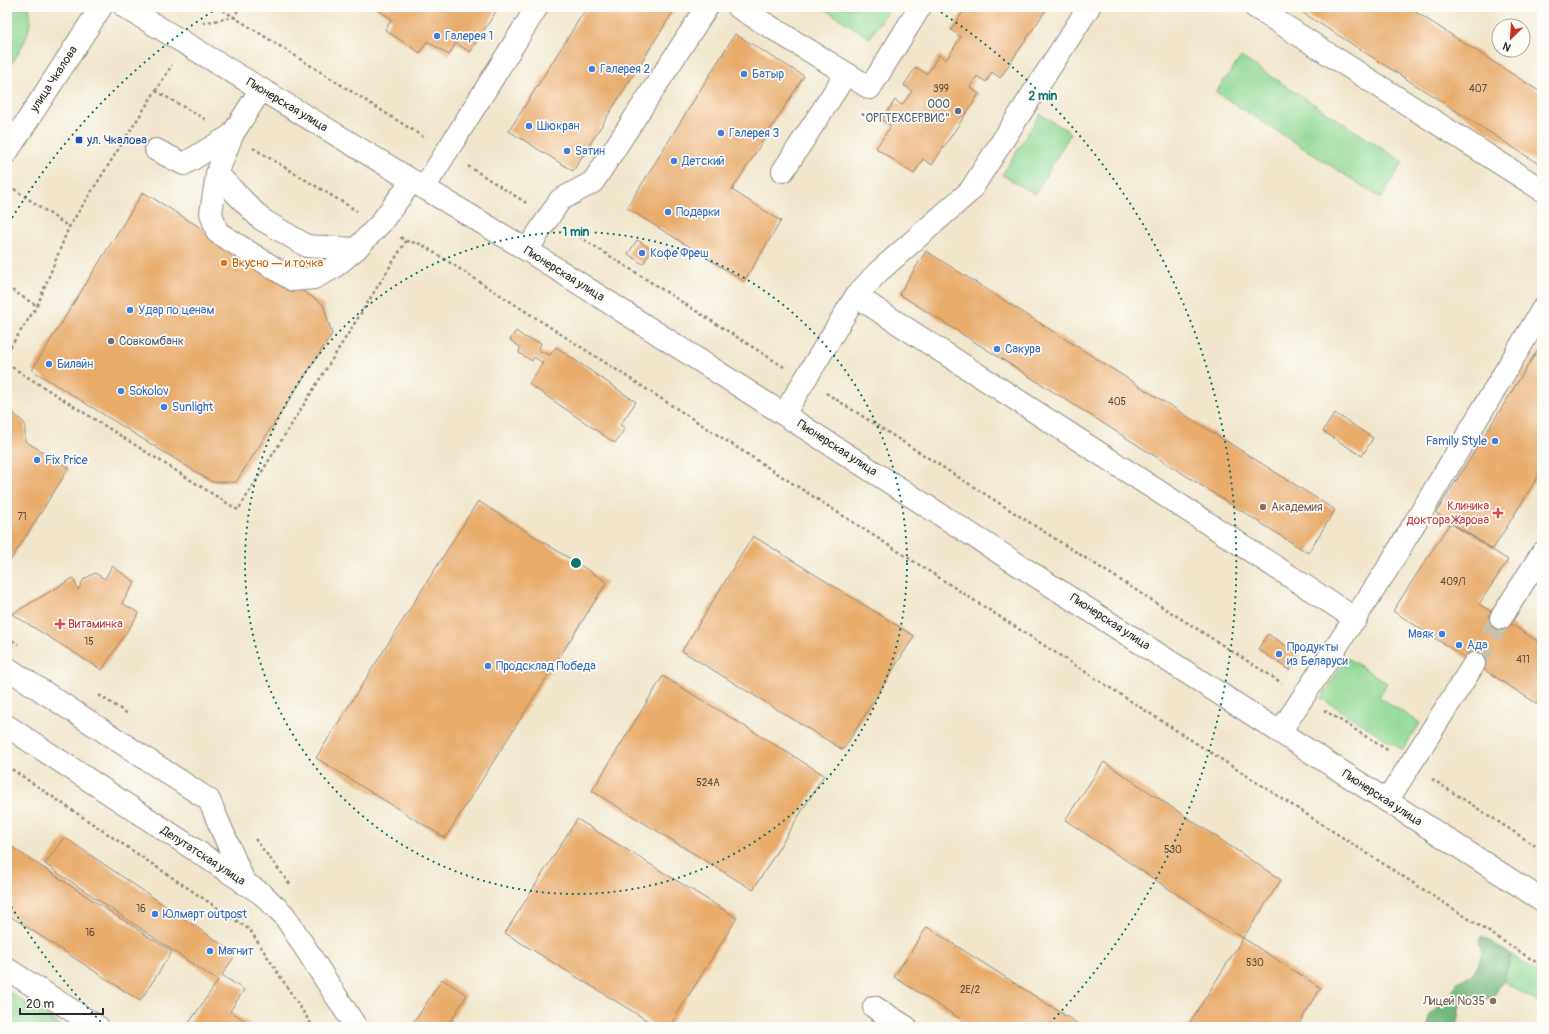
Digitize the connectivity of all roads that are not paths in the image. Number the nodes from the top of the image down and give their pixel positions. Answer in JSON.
{"nodes":[{"id":1,"x":101,"y":7,"type":"edge"},
{"id":2,"x":125,"y":7,"type":"edge"},
{"id":3,"x":537,"y":7,"type":"edge"},
{"id":4,"x":707,"y":7,"type":"edge"},
{"id":5,"x":738,"y":7,"type":"edge"},
{"id":6,"x":920,"y":7,"type":"edge"},
{"id":7,"x":1089,"y":7,"type":"edge"},
{"id":8,"x":1255,"y":7,"type":"edge"},
{"id":9,"x":846,"y":74,"type":"junction"},
{"id":10,"x":260,"y":89,"type":"junction"},
{"id":11,"x":232,"y":135,"type":"junction"},
{"id":12,"x":156,"y":150,"type":"dead end"},
{"id":13,"x":7,"y":152,"type":"edge"},
{"id":14,"x":783,"y":171,"type":"dead end"},
{"id":15,"x":217,"y":174,"type":"junction"},
{"id":16,"x":418,"y":184,"type":"junction"},
{"id":17,"x":1542,"y":190,"type":"edge"},
{"id":18,"x":356,"y":249,"type":"junction"},
{"id":19,"x":527,"y":250,"type":"junction"},
{"id":20,"x":856,"y":296,"type":"junction"},
{"id":21,"x":1542,"y":310,"type":"edge"},
{"id":22,"x":784,"y":414,"type":"junction"},
{"id":23,"x":1542,"y":553,"type":"edge"},
{"id":24,"x":1501,"y":618,"type":"tunnel mouth"},
{"id":25,"x":1356,"y":619,"type":"junction"},
{"id":26,"x":1474,"y":664,"type":"tunnel mouth"},
{"id":27,"x":7,"y":668,"type":"edge"},
{"id":28,"x":7,"y":726,"type":"edge"},
{"id":29,"x":1280,"y":732,"type":"junction"},
{"id":30,"x":1387,"y":801,"type":"junction"},
{"id":31,"x":246,"y":884,"type":"junction"},
{"id":32,"x":1542,"y":900,"type":"edge"},
{"id":33,"x":7,"y":969,"type":"edge"},
{"id":34,"x":874,"y":1007,"type":"dead end"},
{"id":35,"x":350,"y":1024,"type":"edge"},
{"id":36,"x":98,"y":1027,"type":"edge"},
{"id":37,"x":906,"y":1027,"type":"edge"}],
"edges":[{"from":1,"to":13,"type":"main road","name":"улица Чкалова"},
{"from":2,"to":10,"type":"main road","name":"Пионерская улица"},
{"from":3,"to":16,"type":"main road"},
{"from":4,"to":19,"type":"main road"},
{"from":5,"to":9,"type":"main road"},
{"from":6,"to":9,"type":"main road"},
{"from":7,"to":20,"type":"main road"},
{"from":8,"to":17,"type":"main road"},
{"from":9,"to":14,"type":"main road"},
{"from":10,"to":11,"type":"main road"},
{"from":10,"to":16,"type":"main road","name":"Пионерская улица"},
{"from":11,"to":12,"type":"main road"},
{"from":11,"to":15,"type":"main road"},
{"from":15,"to":18,"type":"main road"},
{"from":15,"to":18,"type":"main road"},
{"from":16,"to":18,"type":"main road"},
{"from":16,"to":19,"type":"main road","name":"Пионерская улица"},
{"from":19,"to":22,"type":"main road","name":"Пионерская улица"},
{"from":20,"to":22,"type":"main road"},
{"from":20,"to":25,"type":"main road"},
{"from":21,"to":25,"type":"main road"},
{"from":22,"to":29,"type":"main road","name":"Пионерская улица"},
{"from":23,"to":24,"type":"main road"},
{"from":25,"to":29,"type":"main road"},
{"from":26,"to":30,"type":"main road"},
{"from":27,"to":31,"type":"main road"},
{"from":28,"to":31,"type":"main road","name":"Депутатская улица"},
{"from":29,"to":30,"type":"main road","name":"Пионерская улица"},
{"from":30,"to":32,"type":"main road","name":"Пионерская улица"},
{"from":31,"to":35,"type":"main road","name":"Депутатская улица"},
{"from":33,"to":36,"type":"main road"},
{"from":34,"to":37,"type":"main road"}]}
